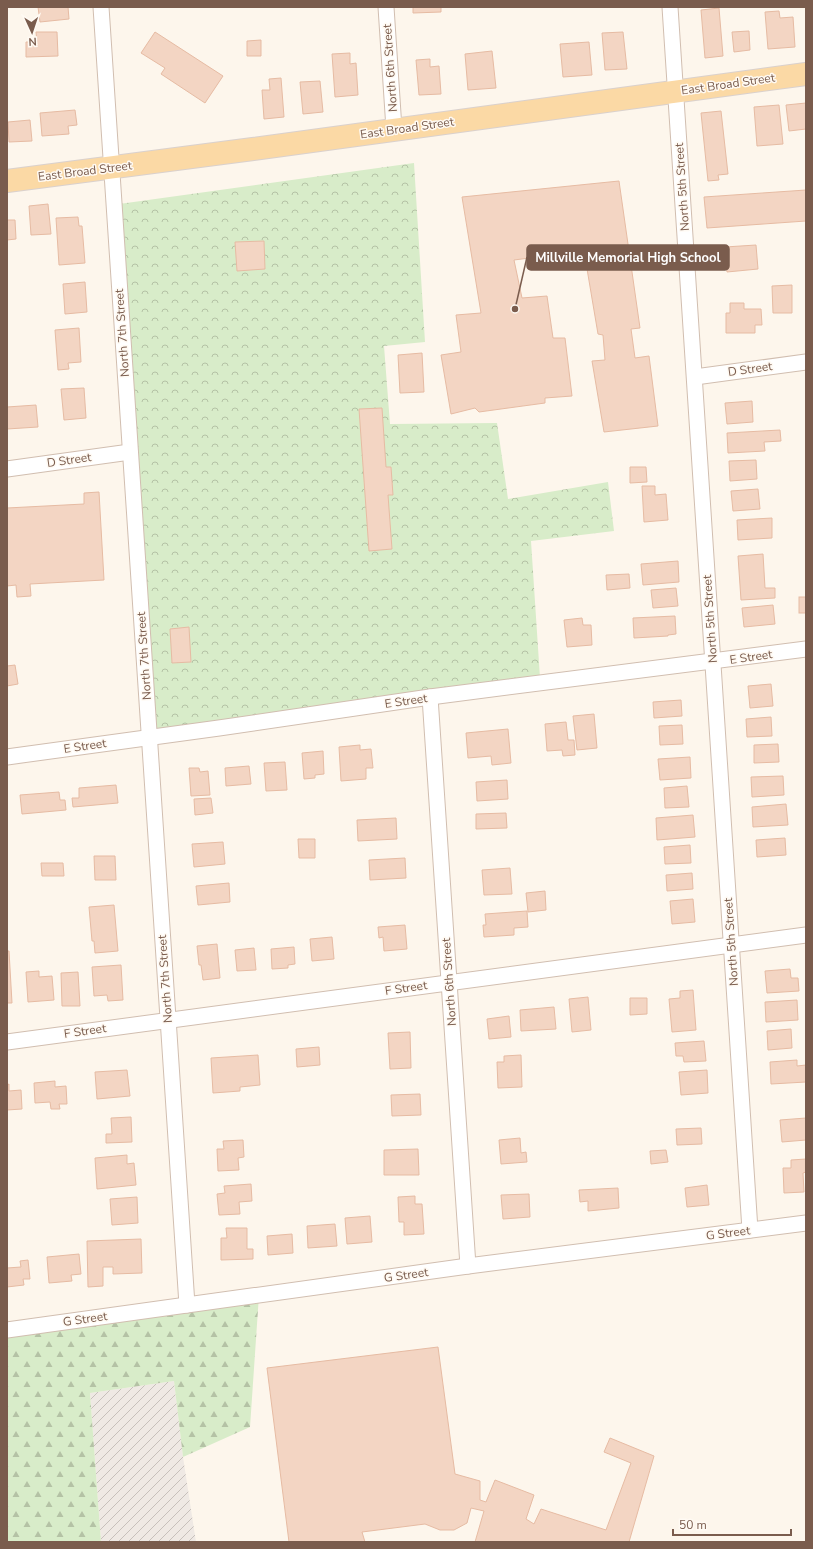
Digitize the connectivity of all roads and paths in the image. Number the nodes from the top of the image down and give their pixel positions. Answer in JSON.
{"nodes":[{"id":1,"x":101,"y":7,"type":"edge"},
{"id":2,"x":386,"y":7,"type":"edge"},
{"id":3,"x":670,"y":7,"type":"edge"},
{"id":4,"x":806,"y":74,"type":"edge"},
{"id":5,"x":676,"y":91,"type":"junction"},
{"id":6,"x":394,"y":129,"type":"junction"},
{"id":7,"x":112,"y":167,"type":"junction"},
{"id":8,"x":7,"y":181,"type":"edge"},
{"id":9,"x":806,"y":362,"type":"edge"},
{"id":10,"x":695,"y":377,"type":"junction"},
{"id":11,"x":130,"y":452,"type":"junction"},
{"id":12,"x":7,"y":468,"type":"edge"},
{"id":13,"x":806,"y":649,"type":"edge"},
{"id":14,"x":713,"y":662,"type":"junction"},
{"id":15,"x":430,"y":697,"type":"junction"},
{"id":16,"x":149,"y":738,"type":"junction"},
{"id":17,"x":7,"y":757,"type":"edge"},
{"id":18,"x":806,"y":935,"type":"edge"},
{"id":19,"x":731,"y":945,"type":"junction"},
{"id":20,"x":449,"y":983,"type":"junction"},
{"id":21,"x":168,"y":1020,"type":"junction"},
{"id":22,"x":7,"y":1042,"type":"edge"},
{"id":23,"x":806,"y":1223,"type":"edge"},
{"id":24,"x":750,"y":1230,"type":"junction"},
{"id":25,"x":468,"y":1266,"type":"junction"},
{"id":26,"x":187,"y":1305,"type":"junction"},
{"id":27,"x":7,"y":1330,"type":"edge"}],
"edges":[{"from":1,"to":7,"type":"street","name":"North 7th Street"},
{"from":2,"to":6,"type":"street","name":"North 6th Street"},
{"from":3,"to":5,"type":"street","name":"North 5th Street"},
{"from":4,"to":5,"type":"main road","name":"East Broad Street"},
{"from":5,"to":6,"type":"main road","name":"East Broad Street"},
{"from":5,"to":10,"type":"street","name":"North 5th Street"},
{"from":6,"to":7,"type":"main road","name":"East Broad Street"},
{"from":7,"to":8,"type":"main road","name":"East Broad Street"},
{"from":7,"to":11,"type":"street","name":"North 7th Street"},
{"from":9,"to":10,"type":"street","name":"D Street"},
{"from":10,"to":14,"type":"street","name":"North 5th Street"},
{"from":11,"to":12,"type":"street","name":"D Street"},
{"from":11,"to":16,"type":"street","name":"North 7th Street"},
{"from":13,"to":14,"type":"street","name":"E Street"},
{"from":14,"to":15,"type":"street","name":"E Street"},
{"from":14,"to":19,"type":"street","name":"North 5th Street"},
{"from":15,"to":16,"type":"street","name":"E Street"},
{"from":15,"to":20,"type":"street","name":"North 6th Street"},
{"from":16,"to":17,"type":"street","name":"E Street"},
{"from":16,"to":21,"type":"street","name":"North 7th Street"},
{"from":18,"to":19,"type":"street","name":"F Street"},
{"from":19,"to":20,"type":"street","name":"F Street"},
{"from":19,"to":24,"type":"street","name":"North 5th Street"},
{"from":20,"to":21,"type":"street","name":"F Street"},
{"from":20,"to":25,"type":"street","name":"North 6th Street"},
{"from":21,"to":22,"type":"street","name":"F Street"},
{"from":21,"to":26,"type":"street","name":"North 7th Street"},
{"from":23,"to":24,"type":"street","name":"G Street"},
{"from":24,"to":25,"type":"street","name":"G Street"},
{"from":25,"to":26,"type":"street","name":"G Street"},
{"from":26,"to":27,"type":"street","name":"G Street"}]}
